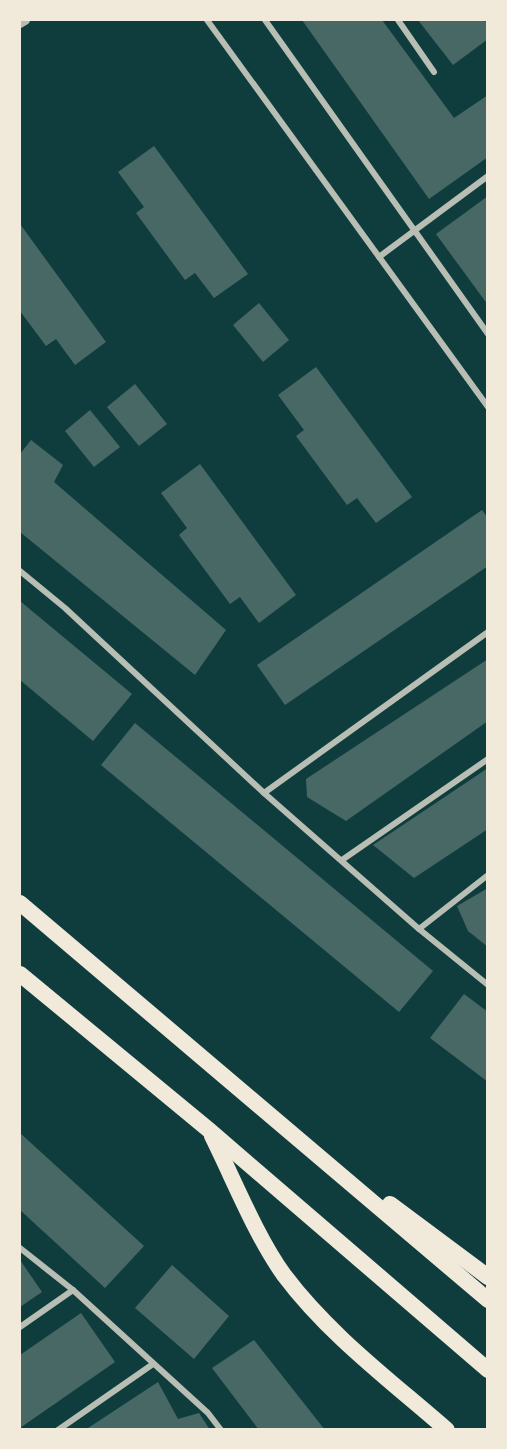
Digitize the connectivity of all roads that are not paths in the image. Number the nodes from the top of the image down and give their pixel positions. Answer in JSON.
{"nodes":[{"id":1,"x":25,"y":20,"type":"edge"},
{"id":2,"x":207,"y":20,"type":"edge"},
{"id":3,"x":265,"y":20,"type":"edge"},
{"id":4,"x":398,"y":20,"type":"edge"},
{"id":5,"x":20,"y":23,"type":"edge"},
{"id":6,"x":434,"y":72,"type":"dead end"},
{"id":7,"x":488,"y":176,"type":"edge"},
{"id":8,"x":415,"y":230,"type":"junction"},
{"id":9,"x":379,"y":257,"type":"junction"},
{"id":10,"x":488,"y":334,"type":"edge"},
{"id":11,"x":488,"y":407,"type":"edge"},
{"id":12,"x":20,"y":571,"type":"edge"},
{"id":13,"x":488,"y":632,"type":"edge"},
{"id":14,"x":488,"y":759,"type":"edge"},
{"id":15,"x":264,"y":793,"type":"junction"},
{"id":16,"x":342,"y":860,"type":"junction"},
{"id":17,"x":488,"y":875,"type":"edge"},
{"id":18,"x":20,"y":903,"type":"edge"},
{"id":19,"x":419,"y":928,"type":"junction"},
{"id":20,"x":20,"y":974,"type":"edge"},
{"id":21,"x":488,"y":985,"type":"edge"},
{"id":22,"x":259,"y":1106,"type":"junction"},
{"id":23,"x":209,"y":1130,"type":"junction"},
{"id":24,"x":20,"y":1248,"type":"edge"},
{"id":25,"x":488,"y":1277,"type":"edge"},
{"id":26,"x":73,"y":1290,"type":"junction"},
{"id":27,"x":488,"y":1300,"type":"edge"},
{"id":28,"x":20,"y":1327,"type":"edge"},
{"id":29,"x":153,"y":1364,"type":"junction"},
{"id":30,"x":488,"y":1370,"type":"edge"},
{"id":31,"x":58,"y":1430,"type":"edge"},
{"id":32,"x":221,"y":1430,"type":"edge"},
{"id":33,"x":447,"y":1430,"type":"edge"}],
"edges":[{"from":1,"to":5,"type":"street"},
{"from":2,"to":9,"type":"street"},
{"from":3,"to":8,"type":"street"},
{"from":4,"to":6,"type":"street"},
{"from":7,"to":8,"type":"street"},
{"from":8,"to":9,"type":"street"},
{"from":8,"to":10,"type":"street"},
{"from":9,"to":11,"type":"street"},
{"from":12,"to":15,"type":"street"},
{"from":13,"to":15,"type":"street"},
{"from":14,"to":16,"type":"street"},
{"from":15,"to":16,"type":"street"},
{"from":16,"to":19,"type":"street"},
{"from":17,"to":19,"type":"street"},
{"from":18,"to":22,"type":"highway"},
{"from":19,"to":21,"type":"street"},
{"from":20,"to":23,"type":"highway"},
{"from":22,"to":25,"type":"highway"},
{"from":22,"to":27,"type":"highway"},
{"from":23,"to":30,"type":"highway"},
{"from":23,"to":33,"type":"highway"},
{"from":24,"to":26,"type":"street"},
{"from":26,"to":28,"type":"street"},
{"from":26,"to":29,"type":"street"},
{"from":29,"to":31,"type":"street"},
{"from":29,"to":32,"type":"street"}]}
